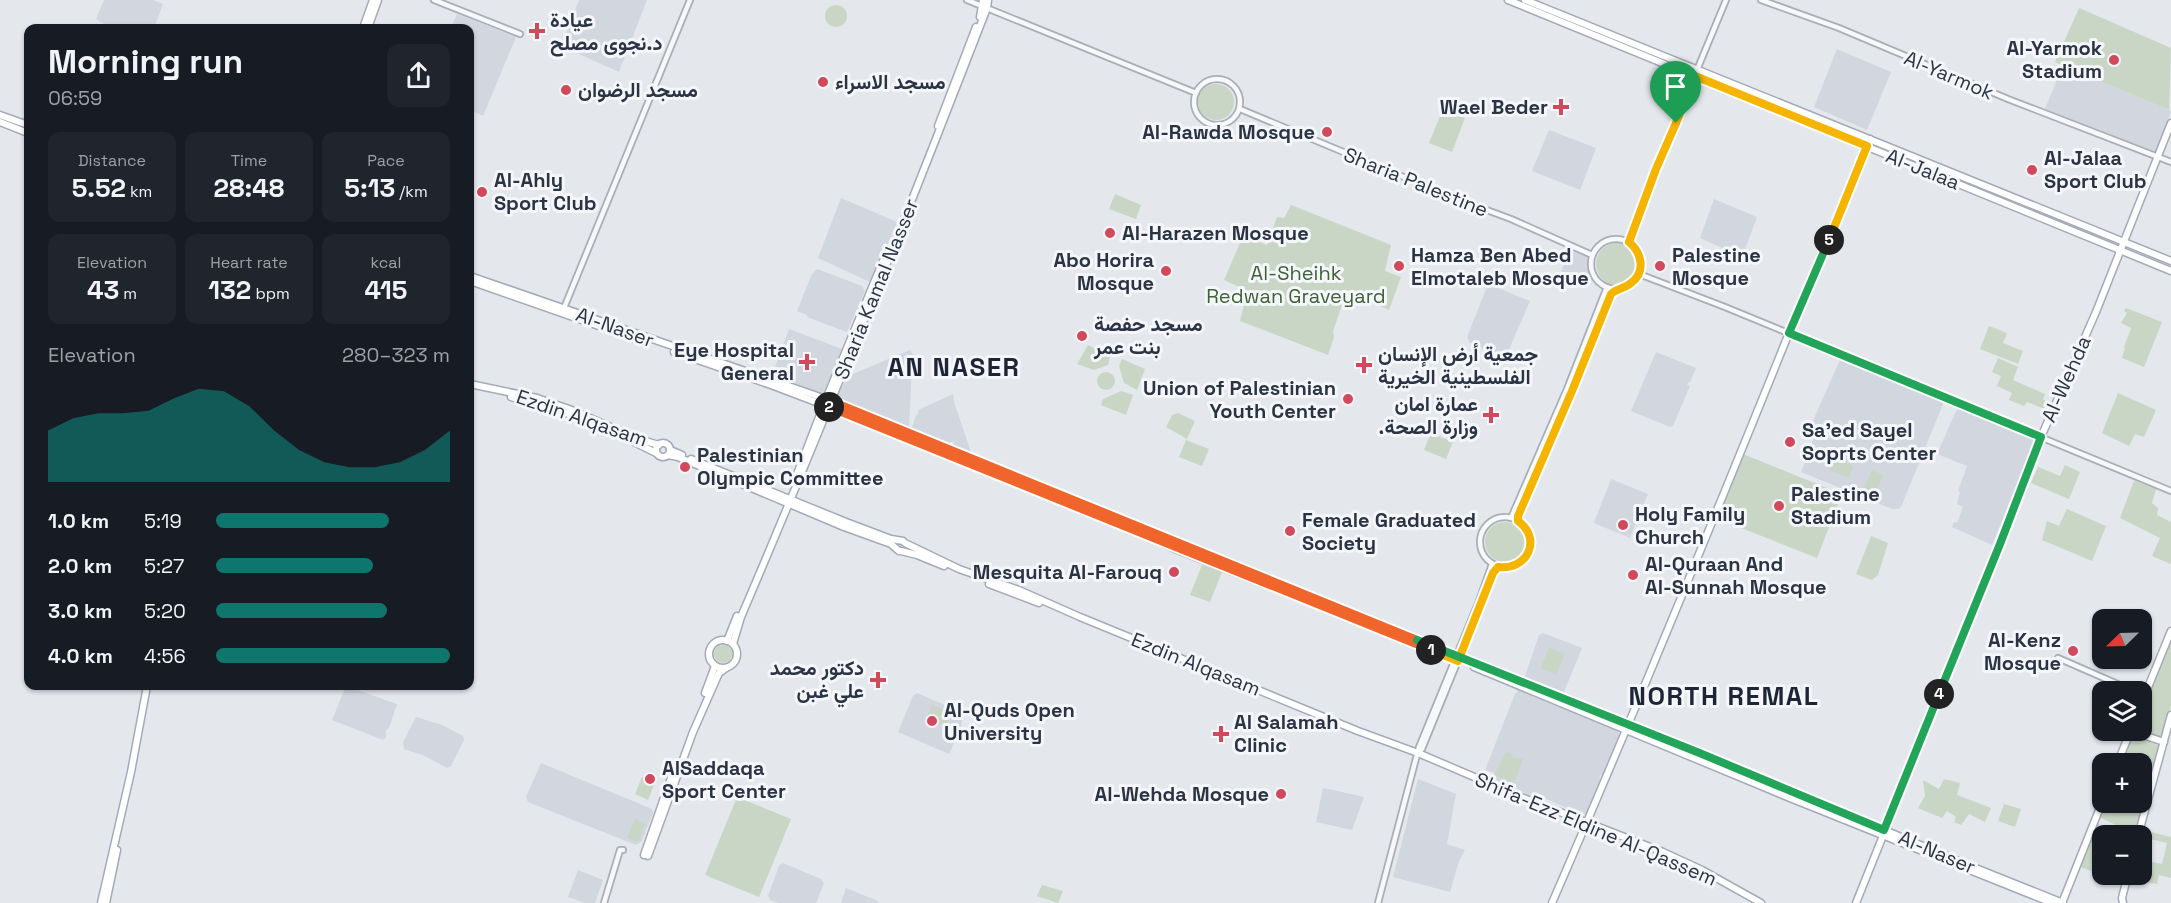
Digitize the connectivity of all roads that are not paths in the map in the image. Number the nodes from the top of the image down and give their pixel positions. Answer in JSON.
{"nodes":[{"id":1,"x":376,"y":0,"type":"edge"},
{"id":2,"x":435,"y":0,"type":"edge"},
{"id":3,"x":690,"y":0,"type":"edge"},
{"id":4,"x":967,"y":0,"type":"edge"},
{"id":5,"x":1508,"y":0,"type":"edge"},
{"id":6,"x":1526,"y":0,"type":"edge"},
{"id":7,"x":1726,"y":0,"type":"edge"},
{"id":8,"x":1761,"y":0,"type":"edge"},
{"id":9,"x":986,"y":4,"type":"edge"},
{"id":10,"x":365,"y":24,"type":"edge"},
{"id":11,"x":369,"y":24,"type":"edge"},
{"id":12,"x":520,"y":34,"type":"dead end"},
{"id":13,"x":1696,"y":73,"type":"junction"},
{"id":14,"x":1196,"y":93,"type":"junction"},
{"id":15,"x":1240,"y":109,"type":"junction"},
{"id":16,"x":0,"y":115,"type":"edge"},
{"id":17,"x":0,"y":122,"type":"edge"},
{"id":18,"x":2171,"y":123,"type":"edge"},
{"id":19,"x":24,"y":124,"type":"edge"},
{"id":20,"x":24,"y":131,"type":"edge"},
{"id":21,"x":1870,"y":138,"type":"junction"},
{"id":22,"x":1867,"y":146,"type":"junction"},
{"id":23,"x":2157,"y":157,"type":"junction"},
{"id":24,"x":2171,"y":162,"type":"edge"},
{"id":25,"x":1629,"y":242,"type":"junction"},
{"id":26,"x":2125,"y":242,"type":"junction"},
{"id":27,"x":2121,"y":250,"type":"junction"},
{"id":28,"x":1592,"y":255,"type":"junction"},
{"id":29,"x":2171,"y":261,"type":"edge"},
{"id":30,"x":2171,"y":271,"type":"edge"},
{"id":31,"x":1638,"y":274,"type":"junction"},
{"id":32,"x":474,"y":277,"type":"edge"},
{"id":33,"x":474,"y":282,"type":"edge"},
{"id":34,"x":1607,"y":287,"type":"junction"},
{"id":35,"x":1616,"y":289,"type":"junction"},
{"id":36,"x":564,"y":308,"type":"junction"},
{"id":37,"x":1789,"y":333,"type":"junction"},
{"id":38,"x":474,"y":387,"type":"edge"},
{"id":39,"x":474,"y":387,"type":"edge"},
{"id":40,"x":828,"y":403,"type":"junction"},
{"id":41,"x":2041,"y":437,"type":"junction"},
{"id":42,"x":659,"y":444,"type":"junction"},
{"id":43,"x":657,"y":453,"type":"junction"},
{"id":44,"x":669,"y":453,"type":"junction"},
{"id":45,"x":2171,"y":491,"type":"edge"},
{"id":46,"x":789,"y":500,"type":"junction"},
{"id":47,"x":1511,"y":518,"type":"junction"},
{"id":48,"x":1518,"y":521,"type":"junction"},
{"id":49,"x":904,"y":542,"type":"junction"},
{"id":50,"x":900,"y":551,"type":"junction"},
{"id":51,"x":1492,"y":564,"type":"junction"},
{"id":52,"x":1498,"y":567,"type":"junction"},
{"id":53,"x":2171,"y":631,"type":"edge"},
{"id":54,"x":730,"y":642,"type":"junction"},
{"id":55,"x":1457,"y":658,"type":"junction"},
{"id":56,"x":2058,"y":658,"type":"dead end"},
{"id":57,"x":716,"y":666,"type":"junction"},
{"id":58,"x":726,"y":668,"type":"junction"},
{"id":59,"x":2111,"y":681,"type":"edge"},
{"id":60,"x":2149,"y":681,"type":"edge"},
{"id":61,"x":146,"y":690,"type":"edge"},
{"id":62,"x":2171,"y":715,"type":"edge"},
{"id":63,"x":1626,"y":727,"type":"junction"},
{"id":64,"x":2152,"y":738,"type":"edge"},
{"id":65,"x":2164,"y":742,"type":"junction"},
{"id":66,"x":1418,"y":754,"type":"junction"},
{"id":67,"x":1429,"y":759,"type":"joint"},
{"id":68,"x":2098,"y":813,"type":"edge"},
{"id":69,"x":1588,"y":823,"type":"junction"},
{"id":70,"x":2141,"y":825,"type":"edge"},
{"id":71,"x":119,"y":828,"type":"junction"},
{"id":72,"x":1883,"y":832,"type":"junction"},
{"id":73,"x":623,"y":850,"type":"dead end"},
{"id":74,"x":2125,"y":885,"type":"edge"},
{"id":75,"x":2121,"y":901,"type":"edge"},
{"id":76,"x":100,"y":903,"type":"edge"},
{"id":77,"x":106,"y":903,"type":"edge"},
{"id":78,"x":604,"y":903,"type":"edge"},
{"id":79,"x":1378,"y":903,"type":"edge"},
{"id":80,"x":1552,"y":903,"type":"edge"},
{"id":81,"x":1761,"y":903,"type":"edge"},
{"id":82,"x":1856,"y":903,"type":"edge"},
{"id":83,"x":2052,"y":903,"type":"edge"},
{"id":84,"x":2062,"y":903,"type":"edge"}],
"edges":[{"from":1,"to":10,"type":"main road"},
{"from":1,"to":11,"type":"main road"},
{"from":2,"to":12,"type":"street"},
{"from":3,"to":36,"type":"street"},
{"from":4,"to":9,"type":"street"},
{"from":5,"to":13,"type":"main road","name":"Al-Jalaa"},
{"from":6,"to":13,"type":"main road","name":"Al-Jalaa"},
{"from":7,"to":13,"type":"street"},
{"from":8,"to":23,"type":"street","name":"Al-Yarmok"},
{"from":9,"to":14,"type":"street"},
{"from":9,"to":40,"type":"main road","name":"Sharia Kamal Nasser"},
{"from":13,"to":21,"type":"main road","name":"Al-Jalaa"},
{"from":13,"to":22,"type":"main road","name":"Al-Jalaa"},
{"from":13,"to":25,"type":"street"},
{"from":14,"to":15,"type":"street"},
{"from":14,"to":15,"type":"street"},
{"from":15,"to":28,"type":"street","name":"Sharia Palestine"},
{"from":16,"to":19,"type":"main road"},
{"from":17,"to":20,"type":"main road"},
{"from":18,"to":23,"type":"main road","name":"Al-Wehda"},
{"from":21,"to":22,"type":"main road"},
{"from":21,"to":26,"type":"main road","name":"Al-Jalaa"},
{"from":22,"to":27,"type":"main road","name":"Al-Jalaa"},
{"from":22,"to":37,"type":"main road"},
{"from":23,"to":24,"type":"street","name":"Al-Yarmok"},
{"from":23,"to":26,"type":"main road","name":"Al-Wehda"},
{"from":25,"to":28,"type":"street"},
{"from":25,"to":31,"type":"street"},
{"from":26,"to":27,"type":"main road","name":"Al-Wehda"},
{"from":26,"to":29,"type":"main road","name":"Al-Jalaa"},
{"from":27,"to":30,"type":"main road","name":"Al-Jalaa"},
{"from":27,"to":41,"type":"main road","name":"Al-Wehda"},
{"from":28,"to":34,"type":"street"},
{"from":31,"to":35,"type":"street"},
{"from":31,"to":37,"type":"street"},
{"from":32,"to":36,"type":"main road","name":"Al-Naser"},
{"from":33,"to":40,"type":"main road","name":"Al-Naser"},
{"from":34,"to":35,"type":"street"},
{"from":34,"to":47,"type":"street"},
{"from":35,"to":48,"type":"street"},
{"from":36,"to":40,"type":"main road","name":"Al-Naser"},
{"from":37,"to":41,"type":"street"},
{"from":37,"to":63,"type":"main road"},
{"from":38,"to":42,"type":"main road","name":"Ezdin Alqasam"},
{"from":39,"to":43,"type":"main road","name":"Ezdin Alqasam"},
{"from":40,"to":46,"type":"main road","name":"Sharia Kamal Nasser"},
{"from":40,"to":55,"type":"main road","name":"Al-Naser"},
{"from":41,"to":45,"type":"street"},
{"from":41,"to":72,"type":"main road","name":"Al-Wehda"},
{"from":42,"to":43,"type":"main road","name":"Ezdin Alqasam"},
{"from":42,"to":44,"type":"main road","name":"Ezdin Alqasam"},
{"from":43,"to":44,"type":"main road","name":"Ezdin Alqasam"},
{"from":44,"to":46,"type":"main road","name":"Ezdin Alqasam"},
{"from":44,"to":46,"type":"main road","name":"Ezdin Alqasam"},
{"from":46,"to":49,"type":"main road","name":"Ezdin Alqasam"},
{"from":46,"to":50,"type":"main road","name":"Ezdin Alqasam"},
{"from":46,"to":54,"type":"main road","name":"Sharia Kamal Nasser"},
{"from":47,"to":48,"type":"street"},
{"from":47,"to":51,"type":"street"},
{"from":48,"to":52,"type":"street"},
{"from":49,"to":50,"type":"main road"},
{"from":49,"to":66,"type":"main road","name":"Ezdin Alqasam"},
{"from":50,"to":66,"type":"main road","name":"Ezdin Alqasam"},
{"from":51,"to":52,"type":"street"},
{"from":51,"to":55,"type":"street"},
{"from":52,"to":55,"type":"street"},
{"from":53,"to":60,"type":"main road"},
{"from":54,"to":57,"type":"main road"},
{"from":54,"to":58,"type":"main road"},
{"from":55,"to":63,"type":"main road","name":"Al-Naser"},
{"from":55,"to":66,"type":"street"},
{"from":56,"to":59,"type":"street"},
{"from":57,"to":58,"type":"main road"},
{"from":57,"to":58,"type":"main road"},
{"from":61,"to":71,"type":"main road"},
{"from":62,"to":65,"type":"main road"},
{"from":63,"to":69,"type":"main road"},
{"from":63,"to":72,"type":"main road","name":"Al-Naser"},
{"from":64,"to":65,"type":"main road"},
{"from":65,"to":70,"type":"main road"},
{"from":66,"to":67,"type":"main road","name":"Ezdin Alqasam"},
{"from":66,"to":79,"type":"street"},
{"from":67,"to":69,"type":"main road","name":"Shifa-Ezz Eldine Al-Qassem"},
{"from":68,"to":84,"type":"main road"},
{"from":69,"to":80,"type":"main road"},
{"from":69,"to":81,"type":"main road","name":"Shifa-Ezz Eldine Al-Qassem"},
{"from":71,"to":76,"type":"main road"},
{"from":71,"to":77,"type":"main road"},
{"from":72,"to":82,"type":"main road","name":"Al-Wehda"},
{"from":72,"to":83,"type":"main road","name":"Al-Naser"},
{"from":72,"to":84,"type":"main road","name":"Al-Naser"},
{"from":73,"to":78,"type":"street"},
{"from":74,"to":75,"type":"main road"}]}
